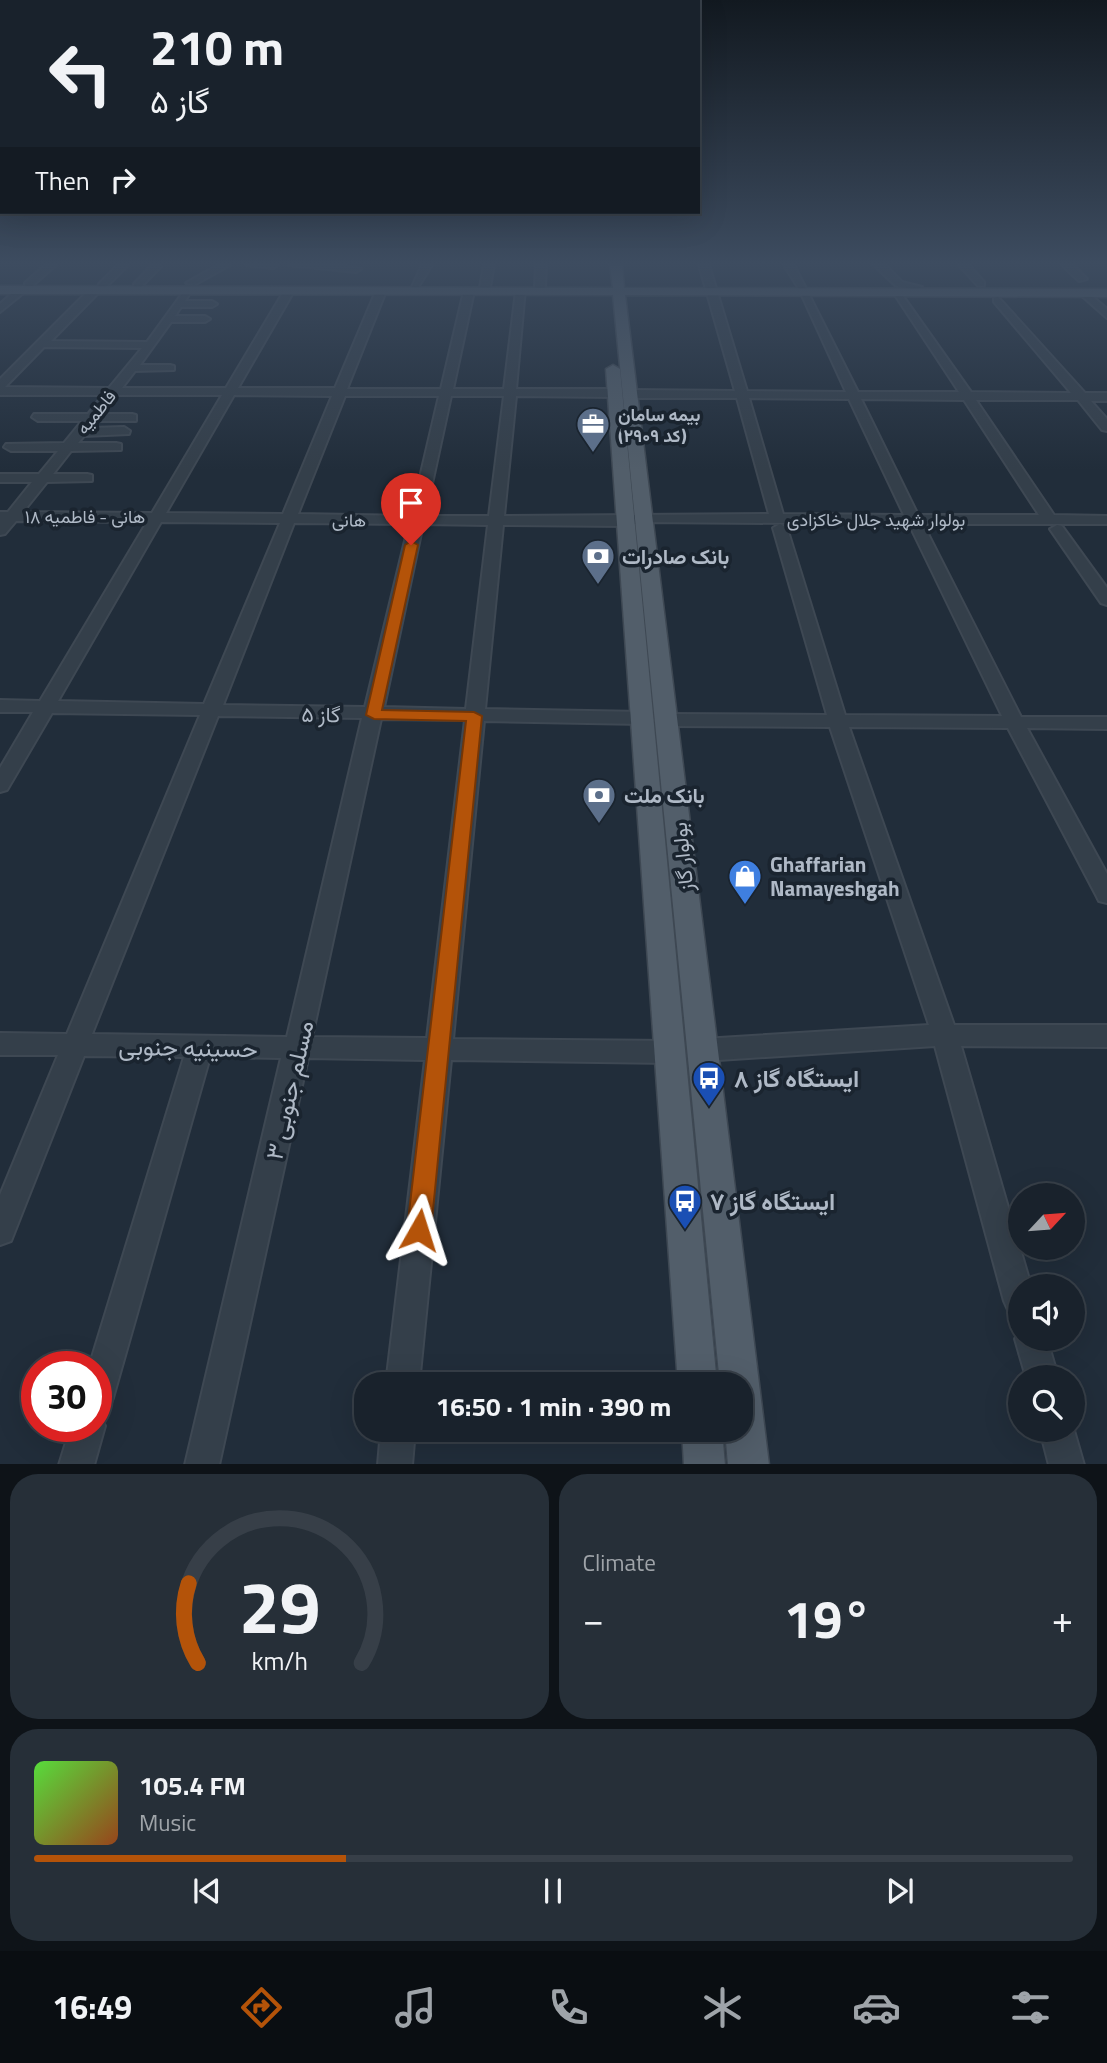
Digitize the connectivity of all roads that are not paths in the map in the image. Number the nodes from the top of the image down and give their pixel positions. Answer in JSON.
{"nodes":[{"id":1,"x":53,"y":333,"type":"edge"},
{"id":2,"x":158,"y":333,"type":"edge"},
{"id":3,"x":264,"y":333,"type":"edge"},
{"id":4,"x":364,"y":333,"type":"edge"},
{"id":5,"x":459,"y":333,"type":"edge"},
{"id":6,"x":516,"y":333,"type":"edge"},
{"id":7,"x":616,"y":333,"type":"edge"},
{"id":8,"x":724,"y":333,"type":"edge"},
{"id":9,"x":823,"y":333,"type":"edge"},
{"id":10,"x":926,"y":333,"type":"edge"},
{"id":11,"x":1026,"y":333,"type":"edge"},
{"id":12,"x":42,"y":344,"type":"junction"},
{"id":13,"x":150,"y":345,"type":"junction"},
{"id":14,"x":131,"y":368,"type":"junction"},
{"id":15,"x":170,"y":368,"type":"dead end"},
{"id":16,"x":0,"y":386,"type":"edge"},
{"id":17,"x":0,"y":391,"type":"edge"},
{"id":18,"x":112,"y":393,"type":"junction"},
{"id":19,"x":229,"y":393,"type":"junction"},
{"id":20,"x":340,"y":393,"type":"junction"},
{"id":21,"x":446,"y":393,"type":"junction"},
{"id":22,"x":509,"y":393,"type":"junction"},
{"id":23,"x":623,"y":393,"type":"junction"},
{"id":24,"x":740,"y":396,"type":"junction"},
{"id":25,"x":852,"y":396,"type":"junction"},
{"id":26,"x":965,"y":396,"type":"junction"},
{"id":27,"x":1080,"y":397,"type":"junction"},
{"id":28,"x":1107,"y":397,"type":"edge"},
{"id":29,"x":38,"y":417,"type":"dead end"},
{"id":30,"x":91,"y":418,"type":"junction"},
{"id":31,"x":132,"y":418,"type":"dead end"},
{"id":32,"x":1107,"y":427,"type":"edge"},
{"id":33,"x":80,"y":432,"type":"junction"},
{"id":34,"x":124,"y":432,"type":"dead end"},
{"id":35,"x":11,"y":447,"type":"dead end"},
{"id":36,"x":68,"y":447,"type":"junction"},
{"id":37,"x":116,"y":447,"type":"dead end"},
{"id":38,"x":0,"y":478,"type":"edge"},
{"id":39,"x":43,"y":478,"type":"junction"},
{"id":40,"x":87,"y":478,"type":"dead end"},
{"id":41,"x":6,"y":516,"type":"edge"},
{"id":42,"x":157,"y":517,"type":"junction"},
{"id":43,"x":289,"y":519,"type":"junction"},
{"id":44,"x":1107,"y":520,"type":"edge"},
{"id":45,"x":417,"y":521,"type":"junction"},
{"id":46,"x":495,"y":522,"type":"junction"},
{"id":47,"x":638,"y":522,"type":"junction"},
{"id":48,"x":778,"y":523,"type":"junction"},
{"id":49,"x":915,"y":524,"type":"junction"},
{"id":50,"x":1053,"y":524,"type":"junction"},
{"id":51,"x":1107,"y":529,"type":"edge"},
{"id":52,"x":0,"y":531,"type":"edge"},
{"id":53,"x":1107,"y":600,"type":"edge"},
{"id":54,"x":0,"y":706,"type":"edge"},
{"id":55,"x":45,"y":707,"type":"junction"},
{"id":56,"x":211,"y":712,"type":"junction"},
{"id":57,"x":374,"y":715,"type":"junction"},
{"id":58,"x":474,"y":716,"type":"junction"},
{"id":59,"x":654,"y":719,"type":"junction"},
{"id":60,"x":838,"y":722,"type":"junction"},
{"id":61,"x":1014,"y":722,"type":"junction"},
{"id":62,"x":1107,"y":723,"type":"edge"},
{"id":63,"x":0,"y":785,"type":"edge"},
{"id":64,"x":1107,"y":895,"type":"edge"},
{"id":65,"x":945,"y":1035,"type":"junction"},
{"id":66,"x":1107,"y":1036,"type":"edge"},
{"id":67,"x":0,"y":1044,"type":"edge"},
{"id":68,"x":78,"y":1045,"type":"junction"},
{"id":69,"x":200,"y":1047,"type":"junction"},
{"id":70,"x":299,"y":1048,"type":"junction"},
{"id":71,"x":438,"y":1049,"type":"junction"},
{"id":72,"x":703,"y":1050,"type":"junction"},
{"id":73,"x":670,"y":1052,"type":"junction"},
{"id":74,"x":0,"y":1231,"type":"edge"},
{"id":75,"x":1012,"y":1274,"type":"edge"},
{"id":76,"x":110,"y":1351,"type":"edge"},
{"id":77,"x":404,"y":1372,"type":"edge"},
{"id":78,"x":697,"y":1372,"type":"edge"},
{"id":79,"x":738,"y":1372,"type":"edge"},
{"id":80,"x":83,"y":1442,"type":"edge"},
{"id":81,"x":397,"y":1442,"type":"edge"},
{"id":82,"x":703,"y":1442,"type":"edge"},
{"id":83,"x":746,"y":1442,"type":"edge"},
{"id":84,"x":1060,"y":1442,"type":"edge"},
{"id":85,"x":76,"y":1464,"type":"edge"},
{"id":86,"x":202,"y":1464,"type":"edge"},
{"id":87,"x":395,"y":1464,"type":"edge"},
{"id":88,"x":705,"y":1464,"type":"edge"},
{"id":89,"x":749,"y":1464,"type":"edge"},
{"id":90,"x":1067,"y":1464,"type":"edge"}],
"edges":[{"from":1,"to":12,"type":"street"},
{"from":2,"to":13,"type":"street","name":"فاطمیه"},
{"from":3,"to":19,"type":"street"},
{"from":4,"to":20,"type":"street"},
{"from":5,"to":21,"type":"street"},
{"from":6,"to":22,"type":"street"},
{"from":7,"to":23,"type":"main road","name":"بولوار گاز"},
{"from":8,"to":24,"type":"street"},
{"from":9,"to":25,"type":"street"},
{"from":10,"to":26,"type":"street"},
{"from":11,"to":27,"type":"street"},
{"from":12,"to":13,"type":"street"},
{"from":12,"to":16,"type":"street"},
{"from":13,"to":14,"type":"street","name":"فاطمیه"},
{"from":14,"to":15,"type":"street"},
{"from":14,"to":18,"type":"street","name":"فاطمیه"},
{"from":17,"to":18,"type":"street"},
{"from":18,"to":19,"type":"street"},
{"from":18,"to":30,"type":"street","name":"فاطمیه"},
{"from":19,"to":20,"type":"street"},
{"from":19,"to":42,"type":"street"},
{"from":20,"to":21,"type":"street"},
{"from":20,"to":43,"type":"street"},
{"from":21,"to":22,"type":"street"},
{"from":21,"to":45,"type":"street"},
{"from":22,"to":23,"type":"street"},
{"from":22,"to":46,"type":"street"},
{"from":23,"to":24,"type":"street"},
{"from":23,"to":47,"type":"main road","name":"بولوار گاز"},
{"from":24,"to":25,"type":"street"},
{"from":24,"to":48,"type":"street"},
{"from":25,"to":26,"type":"street"},
{"from":25,"to":49,"type":"street"},
{"from":26,"to":27,"type":"street"},
{"from":26,"to":50,"type":"street"},
{"from":27,"to":28,"type":"street"},
{"from":27,"to":32,"type":"street"},
{"from":29,"to":30,"type":"street"},
{"from":30,"to":31,"type":"street"},
{"from":30,"to":33,"type":"street","name":"فاطمیه"},
{"from":33,"to":34,"type":"street"},
{"from":33,"to":36,"type":"street","name":"فاطمیه"},
{"from":35,"to":36,"type":"street"},
{"from":36,"to":37,"type":"street"},
{"from":36,"to":39,"type":"street","name":"فاطمیه"},
{"from":38,"to":39,"type":"street"},
{"from":39,"to":40,"type":"street"},
{"from":39,"to":41,"type":"street","name":"فاطمیه"},
{"from":41,"to":42,"type":"street","name":"هانی - فاطمیه ۱۸"},
{"from":41,"to":52,"type":"street","name":"فاطمیه"},
{"from":42,"to":43,"type":"street","name":"هانی"},
{"from":42,"to":55,"type":"street"},
{"from":43,"to":45,"type":"street","name":"هانی"},
{"from":43,"to":56,"type":"street"},
{"from":44,"to":50,"type":"street"},
{"from":45,"to":46,"type":"street","name":"هانی"},
{"from":45,"to":57,"type":"street"},
{"from":46,"to":47,"type":"street","name":"هانی"},
{"from":46,"to":58,"type":"street"},
{"from":47,"to":48,"type":"street","name":"هانی"},
{"from":47,"to":59,"type":"main road","name":"بولوار گاز"},
{"from":48,"to":49,"type":"street","name":"هانی"},
{"from":48,"to":60,"type":"street"},
{"from":49,"to":50,"type":"street","name":"هانی"},
{"from":49,"to":61,"type":"street"},
{"from":50,"to":51,"type":"street"},
{"from":50,"to":53,"type":"street"},
{"from":54,"to":55,"type":"street","name":"گاز ۵"},
{"from":55,"to":56,"type":"street","name":"گاز ۵"},
{"from":55,"to":63,"type":"street"},
{"from":56,"to":57,"type":"street","name":"گاز ۵"},
{"from":56,"to":68,"type":"street"},
{"from":57,"to":58,"type":"street","name":"گاز ۵"},
{"from":57,"to":70,"type":"street","name":"مسلم جنوبی ۳"},
{"from":58,"to":59,"type":"street","name":"گاز ۵"},
{"from":58,"to":71,"type":"street"},
{"from":59,"to":60,"type":"street","name":"گاز ۵"},
{"from":59,"to":72,"type":"main road","name":"بولوار گاز"},
{"from":59,"to":73,"type":"main road","name":"بولوار گاز"},
{"from":60,"to":61,"type":"street","name":"گاز ۵"},
{"from":60,"to":65,"type":"street"},
{"from":61,"to":62,"type":"street","name":"گاز ۵"},
{"from":61,"to":64,"type":"street"},
{"from":65,"to":66,"type":"street"},
{"from":65,"to":72,"type":"street"},
{"from":65,"to":75,"type":"street"},
{"from":67,"to":68,"type":"street","name":"حسینیه جنوبی"},
{"from":68,"to":69,"type":"street","name":"حسینیه جنوبی"},
{"from":68,"to":74,"type":"street"},
{"from":69,"to":70,"type":"street","name":"حسینیه جنوبی"},
{"from":69,"to":76,"type":"street"},
{"from":70,"to":71,"type":"street","name":"حسینیه جنوبی"},
{"from":70,"to":86,"type":"street","name":"مسلم جنوبی ۳"},
{"from":71,"to":73,"type":"street","name":"حسینیه جنوبی"},
{"from":71,"to":77,"type":"street"},
{"from":72,"to":79,"type":"main road","name":"بولوار گاز"},
{"from":73,"to":78,"type":"main road","name":"بولوار گاز"},
{"from":80,"to":85,"type":"street"},
{"from":81,"to":87,"type":"street"},
{"from":82,"to":88,"type":"main road"},
{"from":83,"to":89,"type":"main road","name":"بولوار گاز"},
{"from":84,"to":90,"type":"street"}]}
